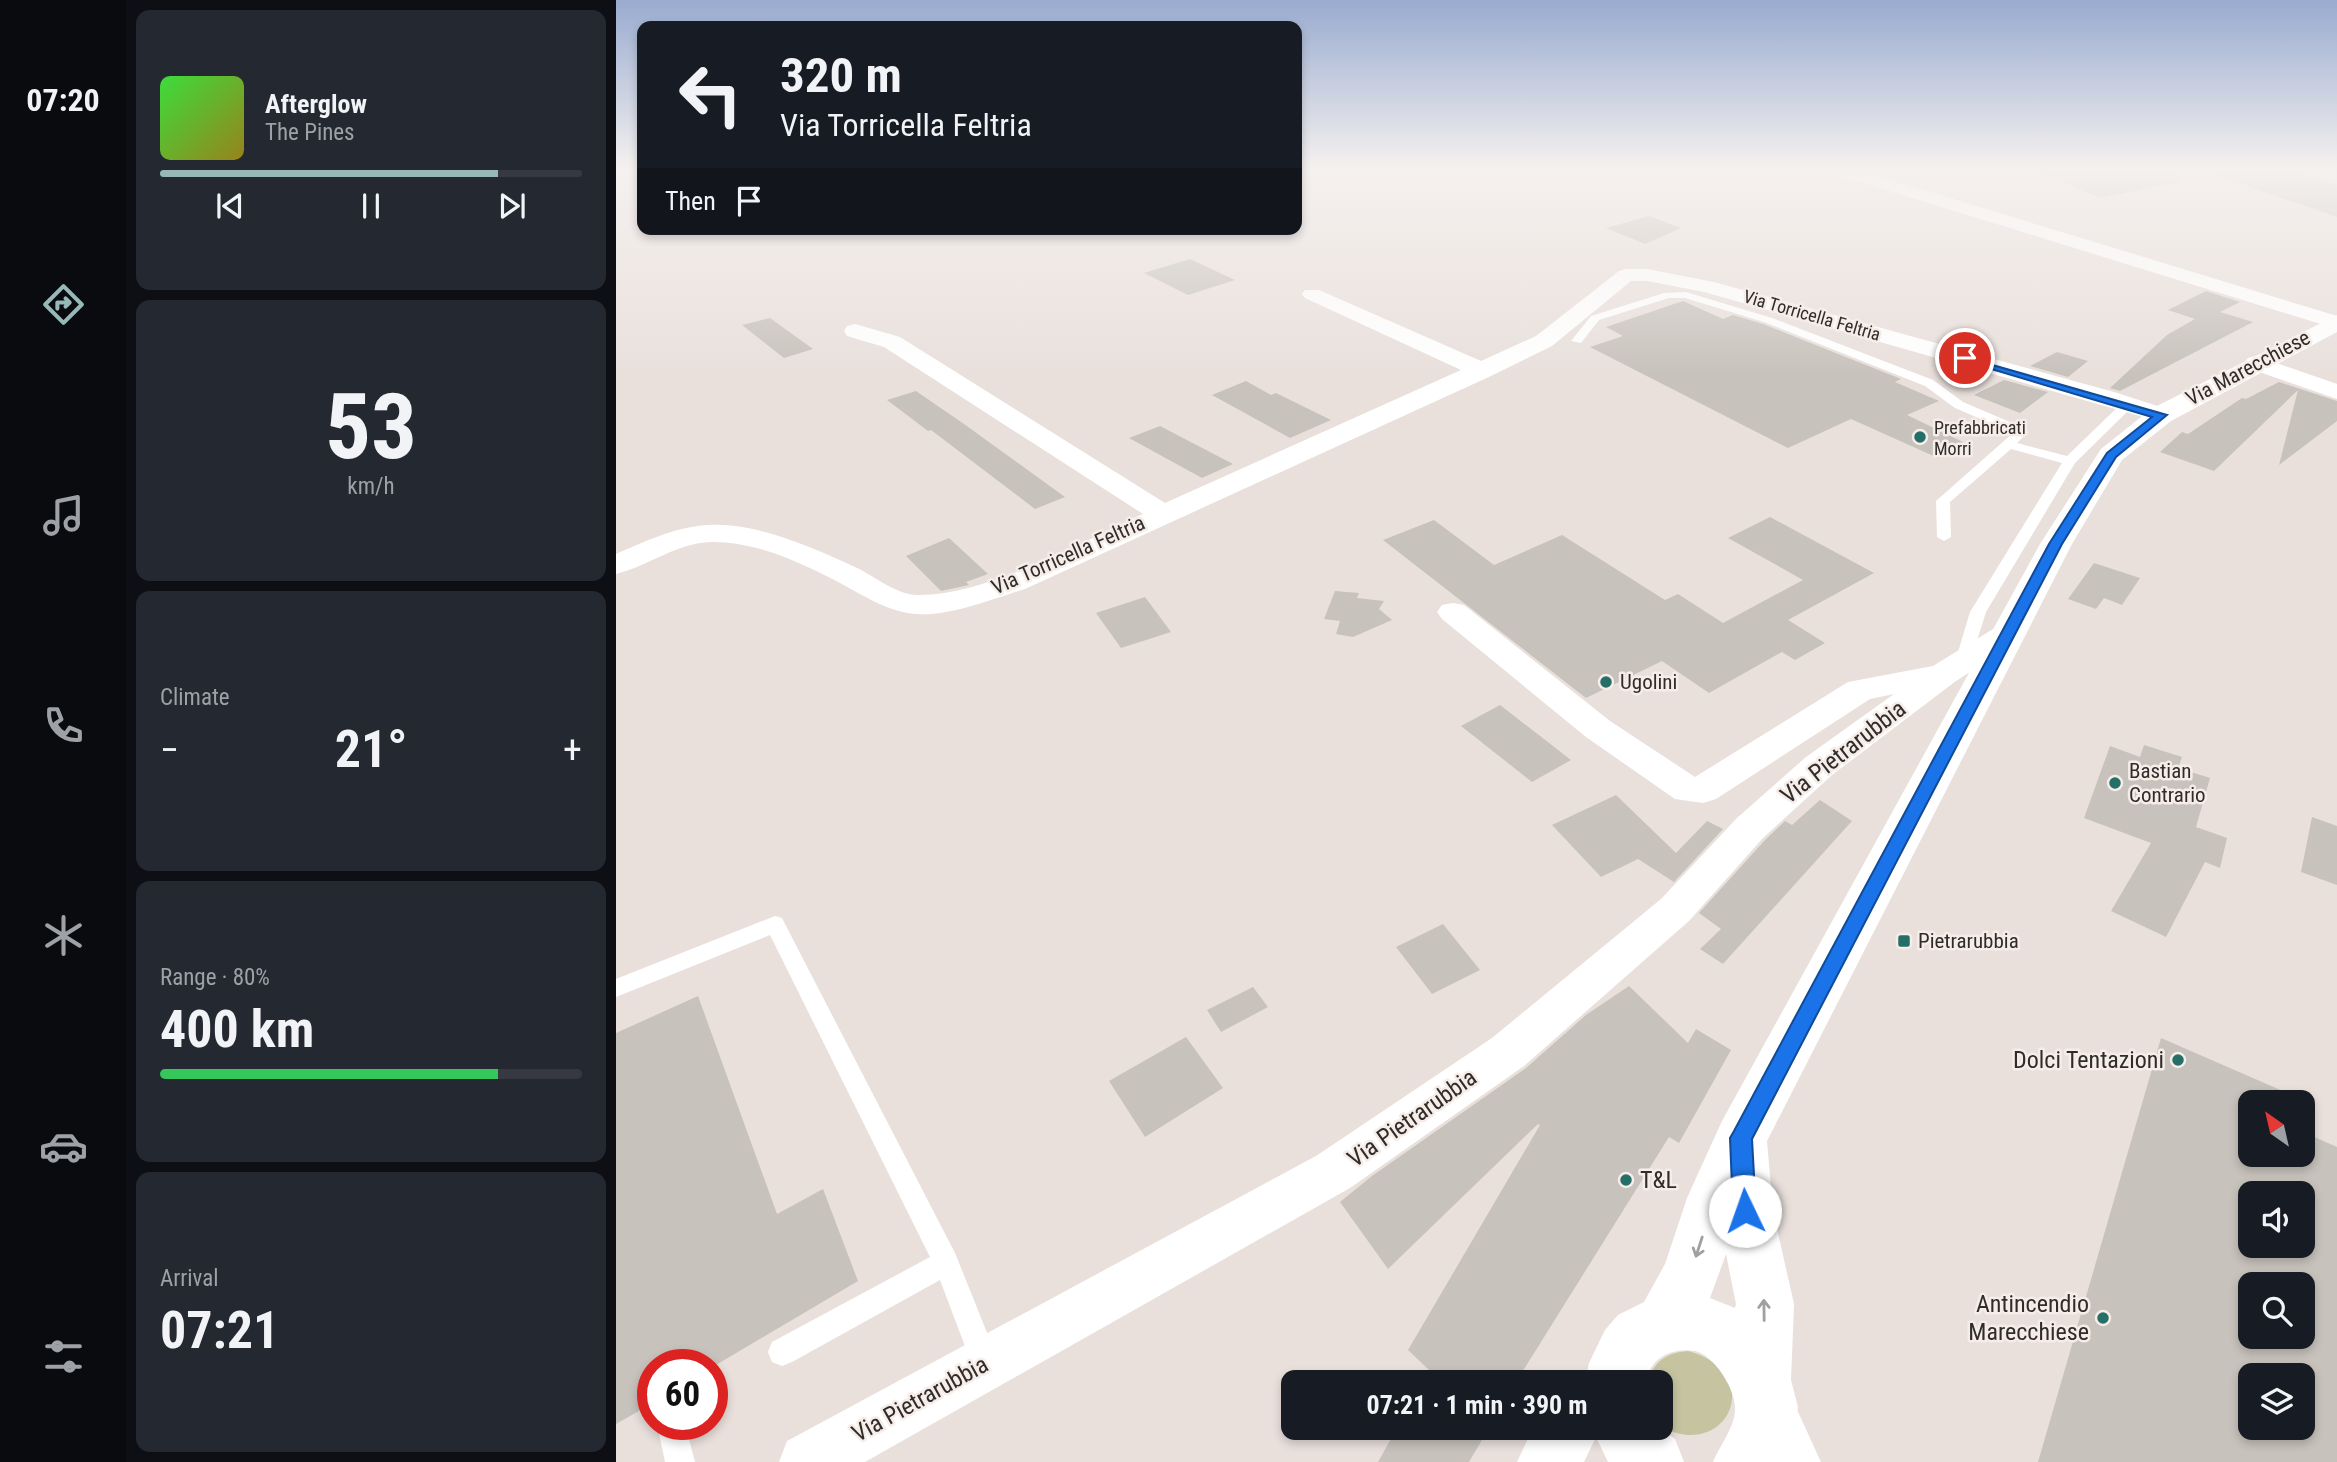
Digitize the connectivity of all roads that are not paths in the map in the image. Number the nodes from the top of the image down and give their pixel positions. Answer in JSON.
{"nodes":[{"id":1,"x":2066,"y":239,"type":"edge"},
{"id":2,"x":1312,"y":294,"type":"dead end"},
{"id":3,"x":2336,"y":322,"type":"edge"},
{"id":4,"x":855,"y":331,"type":"dead end"},
{"id":5,"x":1577,"y":341,"type":"dead end"},
{"id":6,"x":2256,"y":363,"type":"junction"},
{"id":7,"x":1483,"y":371,"type":"junction"},
{"id":8,"x":2337,"y":392,"type":"edge"},
{"id":9,"x":2145,"y":410,"type":"junction"},
{"id":10,"x":2008,"y":444,"type":"junction"},
{"id":11,"x":2070,"y":461,"type":"junction"},
{"id":12,"x":1163,"y":514,"type":"junction"},
{"id":13,"x":1944,"y":537,"type":"dead end"},
{"id":14,"x":616,"y":565,"type":"edge"},
{"id":15,"x":1453,"y":611,"type":"dead end"},
{"id":16,"x":2009,"y":633,"type":"junction"},
{"id":17,"x":1953,"y":668,"type":"junction"},
{"id":18,"x":616,"y":988,"type":"edge"},
{"id":19,"x":1741,"y":1138,"type":"junction"},
{"id":20,"x":946,"y":1262,"type":"junction"},
{"id":21,"x":782,"y":1352,"type":"dead end"},
{"id":22,"x":1626,"y":1361,"type":"edge"},
{"id":23,"x":985,"y":1362,"type":"junction"},
{"id":24,"x":1764,"y":1393,"type":"junction"},
{"id":25,"x":675,"y":1440,"type":"edge"},
{"id":26,"x":1561,"y":1440,"type":"edge"},
{"id":27,"x":1631,"y":1440,"type":"edge"},
{"id":28,"x":680,"y":1462,"type":"edge"},
{"id":29,"x":808,"y":1462,"type":"edge"},
{"id":30,"x":1549,"y":1462,"type":"edge"},
{"id":31,"x":1652,"y":1462,"type":"edge"},
{"id":32,"x":1745,"y":1462,"type":"edge"},
{"id":33,"x":1792,"y":1462,"type":"edge"}],
"edges":[{"from":1,"to":3,"type":"street"},
{"from":2,"to":7,"type":"street"},
{"from":3,"to":6,"type":"main road","name":"Via Marecchiese"},
{"from":4,"to":12,"type":"street","name":"Via Torricella Feltria"},
{"from":5,"to":10,"type":"lane"},
{"from":6,"to":8,"type":"street"},
{"from":6,"to":9,"type":"main road","name":"Via Marecchiese"},
{"from":7,"to":9,"type":"street","name":"Via Torricella Feltria"},
{"from":7,"to":12,"type":"street","name":"Via Torricella Feltria"},
{"from":9,"to":11,"type":"lane"},
{"from":9,"to":16,"type":"main road","name":"Via Marecchiese"},
{"from":10,"to":11,"type":"lane"},
{"from":10,"to":13,"type":"lane"},
{"from":11,"to":17,"type":"lane"},
{"from":12,"to":14,"type":"street","name":"Via Torricella Feltria"},
{"from":15,"to":17,"type":"street","name":"Via Pietrarubbia"},
{"from":16,"to":17,"type":"street","name":"Via Pietrarubbia"},
{"from":16,"to":19,"type":"main road","name":"Via Marecchiese"},
{"from":17,"to":23,"type":"street","name":"Via Pietrarubbia"},
{"from":18,"to":20,"type":"lane"},
{"from":19,"to":22,"type":"main road","name":"Via Marecchiese","one_way":true},
{"from":24,"to":19,"type":"main road","one_way":true},
{"from":20,"to":21,"type":"lane"},
{"from":20,"to":23,"type":"lane"},
{"from":22,"to":24,"type":"main road","name":"Via Marecchiese"},
{"from":23,"to":29,"type":"street","name":"Via Pietrarubbia"},
{"from":24,"to":32,"type":"main road"},
{"from":24,"to":33,"type":"street"},
{"from":25,"to":28,"type":"lane"},
{"from":26,"to":30,"type":"main road"},
{"from":27,"to":31,"type":"main road"}]}
